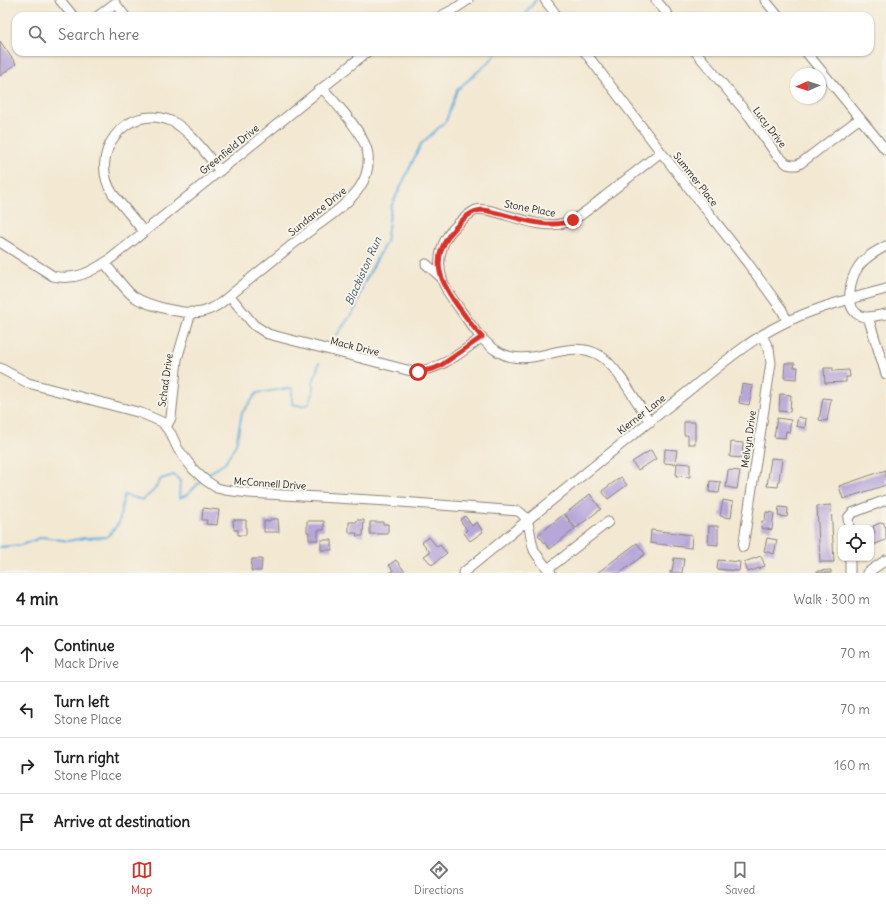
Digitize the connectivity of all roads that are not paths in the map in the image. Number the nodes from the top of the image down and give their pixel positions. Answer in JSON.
{"nodes":[{"id":1,"x":60,"y":0,"type":"edge"},
{"id":2,"x":468,"y":0,"type":"edge"},
{"id":3,"x":545,"y":0,"type":"edge"},
{"id":4,"x":656,"y":0,"type":"edge"},
{"id":5,"x":765,"y":0,"type":"edge"},
{"id":6,"x":70,"y":12,"type":"edge"},
{"id":7,"x":103,"y":12,"type":"edge"},
{"id":8,"x":122,"y":12,"type":"edge"},
{"id":9,"x":448,"y":12,"type":"edge"},
{"id":10,"x":554,"y":12,"type":"edge"},
{"id":11,"x":666,"y":12,"type":"edge"},
{"id":12,"x":775,"y":12,"type":"edge"},
{"id":13,"x":362,"y":56,"type":"edge"},
{"id":14,"x":588,"y":56,"type":"edge"},
{"id":15,"x":699,"y":56,"type":"edge"},
{"id":16,"x":809,"y":56,"type":"edge"},
{"id":17,"x":322,"y":88,"type":"junction"},
{"id":18,"x":860,"y":118,"type":"junction"},
{"id":19,"x":886,"y":150,"type":"edge"},
{"id":20,"x":661,"y":152,"type":"junction"},
{"id":21,"x":220,"y":171,"type":"junction"},
{"id":22,"x":144,"y":232,"type":"junction"},
{"id":23,"x":0,"y":242,"type":"edge"},
{"id":24,"x":886,"y":246,"type":"edge"},
{"id":25,"x":104,"y":263,"type":"junction"},
{"id":26,"x":426,"y":264,"type":"dead end"},
{"id":27,"x":441,"y":277,"type":"junction"},
{"id":28,"x":886,"y":289,"type":"edge"},
{"id":29,"x":230,"y":296,"type":"junction"},
{"id":30,"x":850,"y":299,"type":"junction"},
{"id":31,"x":190,"y":312,"type":"junction"},
{"id":32,"x":886,"y":314,"type":"edge"},
{"id":33,"x":868,"y":317,"type":"junction"},
{"id":34,"x":787,"y":321,"type":"junction"},
{"id":35,"x":762,"y":336,"type":"junction"},
{"id":36,"x":482,"y":337,"type":"junction"},
{"id":37,"x":0,"y":368,"type":"edge"},
{"id":38,"x":886,"y":374,"type":"edge"},
{"id":39,"x":650,"y":422,"type":"junction"},
{"id":40,"x":166,"y":427,"type":"junction"},
{"id":41,"x":886,"y":500,"type":"edge"},
{"id":42,"x":527,"y":520,"type":"junction"},
{"id":43,"x":608,"y":522,"type":"dead end"},
{"id":44,"x":849,"y":525,"type":"edge"},
{"id":45,"x":743,"y":547,"type":"dead end"},
{"id":46,"x":886,"y":560,"type":"edge"},
{"id":47,"x":850,"y":561,"type":"edge"},
{"id":48,"x":550,"y":571,"type":"edge"},
{"id":49,"x":462,"y":573,"type":"edge"},
{"id":50,"x":850,"y":573,"type":"edge"},
{"id":51,"x":867,"y":573,"type":"edge"}],
"edges":[{"from":1,"to":6,"type":"street"},
{"from":2,"to":9,"type":"street"},
{"from":3,"to":10,"type":"street"},
{"from":4,"to":11,"type":"street"},
{"from":5,"to":12,"type":"street"},
{"from":7,"to":8,"type":"street"},
{"from":13,"to":17,"type":"street","name":"Greenfield Drive"},
{"from":14,"to":20,"type":"street","name":"Summer Place"},
{"from":15,"to":18,"type":"street","name":"Lucy Drive"},
{"from":16,"to":18,"type":"street"},
{"from":17,"to":21,"type":"street","name":"Greenfield Drive"},
{"from":17,"to":29,"type":"street","name":"Sundance Drive"},
{"from":18,"to":19,"type":"street"},
{"from":20,"to":27,"type":"street","name":"Stone Place"},
{"from":20,"to":34,"type":"street","name":"Summer Place"},
{"from":21,"to":22,"type":"street","name":"Greenfield Drive"},
{"from":21,"to":22,"type":"street"},
{"from":22,"to":25,"type":"street","name":"Greenfield Drive"},
{"from":23,"to":25,"type":"street","name":"Greenfield Drive"},
{"from":24,"to":30,"type":"street"},
{"from":25,"to":31,"type":"street"},
{"from":26,"to":27,"type":"street","name":"Stone Place"},
{"from":27,"to":36,"type":"street","name":"Stone Place"},
{"from":28,"to":30,"type":"street","name":"Klerner Lane"},
{"from":29,"to":31,"type":"street","name":"Sundance Drive"},
{"from":29,"to":36,"type":"street","name":"Mack Drive"},
{"from":30,"to":33,"type":"street"},
{"from":30,"to":34,"type":"street","name":"Klerner Lane"},
{"from":31,"to":40,"type":"street","name":"Schad Drive"},
{"from":32,"to":33,"type":"street"},
{"from":33,"to":38,"type":"street"},
{"from":34,"to":35,"type":"street","name":"Klerner Lane"},
{"from":35,"to":39,"type":"street","name":"Klerner Lane"},
{"from":35,"to":45,"type":"street","name":"Melvyn Drive"},
{"from":36,"to":39,"type":"street","name":"Stone Place"},
{"from":37,"to":40,"type":"street","name":"McConnell Drive"},
{"from":39,"to":42,"type":"street","name":"Klerner Lane"},
{"from":40,"to":42,"type":"street","name":"McConnell Drive"},
{"from":41,"to":44,"type":"street"},
{"from":42,"to":48,"type":"street"},
{"from":42,"to":49,"type":"street","name":"Klerner Lane"},
{"from":43,"to":48,"type":"street"},
{"from":46,"to":51,"type":"street"},
{"from":47,"to":50,"type":"street"}]}
